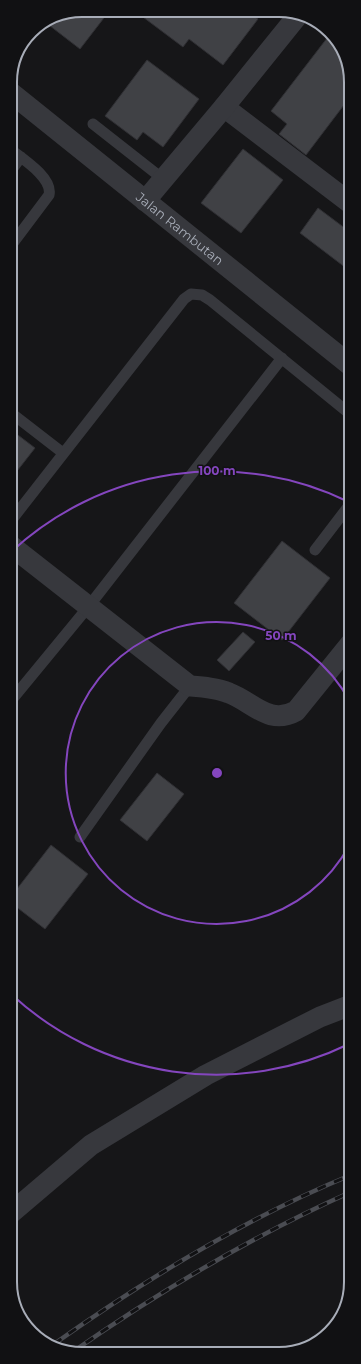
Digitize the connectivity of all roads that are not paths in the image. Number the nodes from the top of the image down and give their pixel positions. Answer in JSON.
{"nodes":[{"id":1,"x":295,"y":19,"type":"edge"},
{"id":2,"x":17,"y":98,"type":"edge"},
{"id":3,"x":224,"y":107,"type":"junction"},
{"id":4,"x":93,"y":124,"type":"dead end"},
{"id":5,"x":17,"y":155,"type":"edge"},
{"id":6,"x":21,"y":158,"type":"junction"},
{"id":7,"x":17,"y":163,"type":"edge"},
{"id":8,"x":163,"y":179,"type":"junction"},
{"id":9,"x":344,"y":193,"type":"edge"},
{"id":10,"x":145,"y":201,"type":"junction"},
{"id":11,"x":17,"y":237,"type":"edge"},
{"id":12,"x":282,"y":358,"type":"junction"},
{"id":13,"x":344,"y":360,"type":"edge"},
{"id":14,"x":344,"y":409,"type":"edge"},
{"id":15,"x":17,"y":417,"type":"edge"},
{"id":16,"x":63,"y":453,"type":"junction"},
{"id":17,"x":344,"y":511,"type":"edge"},
{"id":18,"x":17,"y":513,"type":"edge"},
{"id":19,"x":17,"y":550,"type":"edge"},
{"id":20,"x":315,"y":550,"type":"dead end"},
{"id":21,"x":89,"y":606,"type":"junction"},
{"id":22,"x":344,"y":652,"type":"edge"},
{"id":23,"x":190,"y":686,"type":"junction"},
{"id":24,"x":17,"y":693,"type":"edge"},
{"id":25,"x":80,"y":837,"type":"dead end"},
{"id":26,"x":344,"y":1008,"type":"edge"},
{"id":27,"x":17,"y":1208,"type":"edge"}],
"edges":[{"from":1,"to":3,"type":"street"},
{"from":2,"to":10,"type":"street","name":"Jalan Rambutan"},
{"from":3,"to":8,"type":"street"},
{"from":3,"to":9,"type":"street"},
{"from":4,"to":8,"type":"lane"},
{"from":5,"to":6,"type":"lane"},
{"from":6,"to":7,"type":"lane"},
{"from":6,"to":11,"type":"lane"},
{"from":8,"to":10,"type":"street"},
{"from":10,"to":13,"type":"street","name":"Jalan Rambutan"},
{"from":12,"to":14,"type":"lane"},
{"from":12,"to":16,"type":"lane"},
{"from":12,"to":21,"type":"lane"},
{"from":15,"to":16,"type":"lane"},
{"from":16,"to":18,"type":"lane"},
{"from":17,"to":20,"type":"lane"},
{"from":19,"to":21,"type":"street"},
{"from":21,"to":23,"type":"street"},
{"from":21,"to":24,"type":"lane"},
{"from":22,"to":23,"type":"street"},
{"from":23,"to":25,"type":"lane"},
{"from":26,"to":27,"type":"street"}]}
